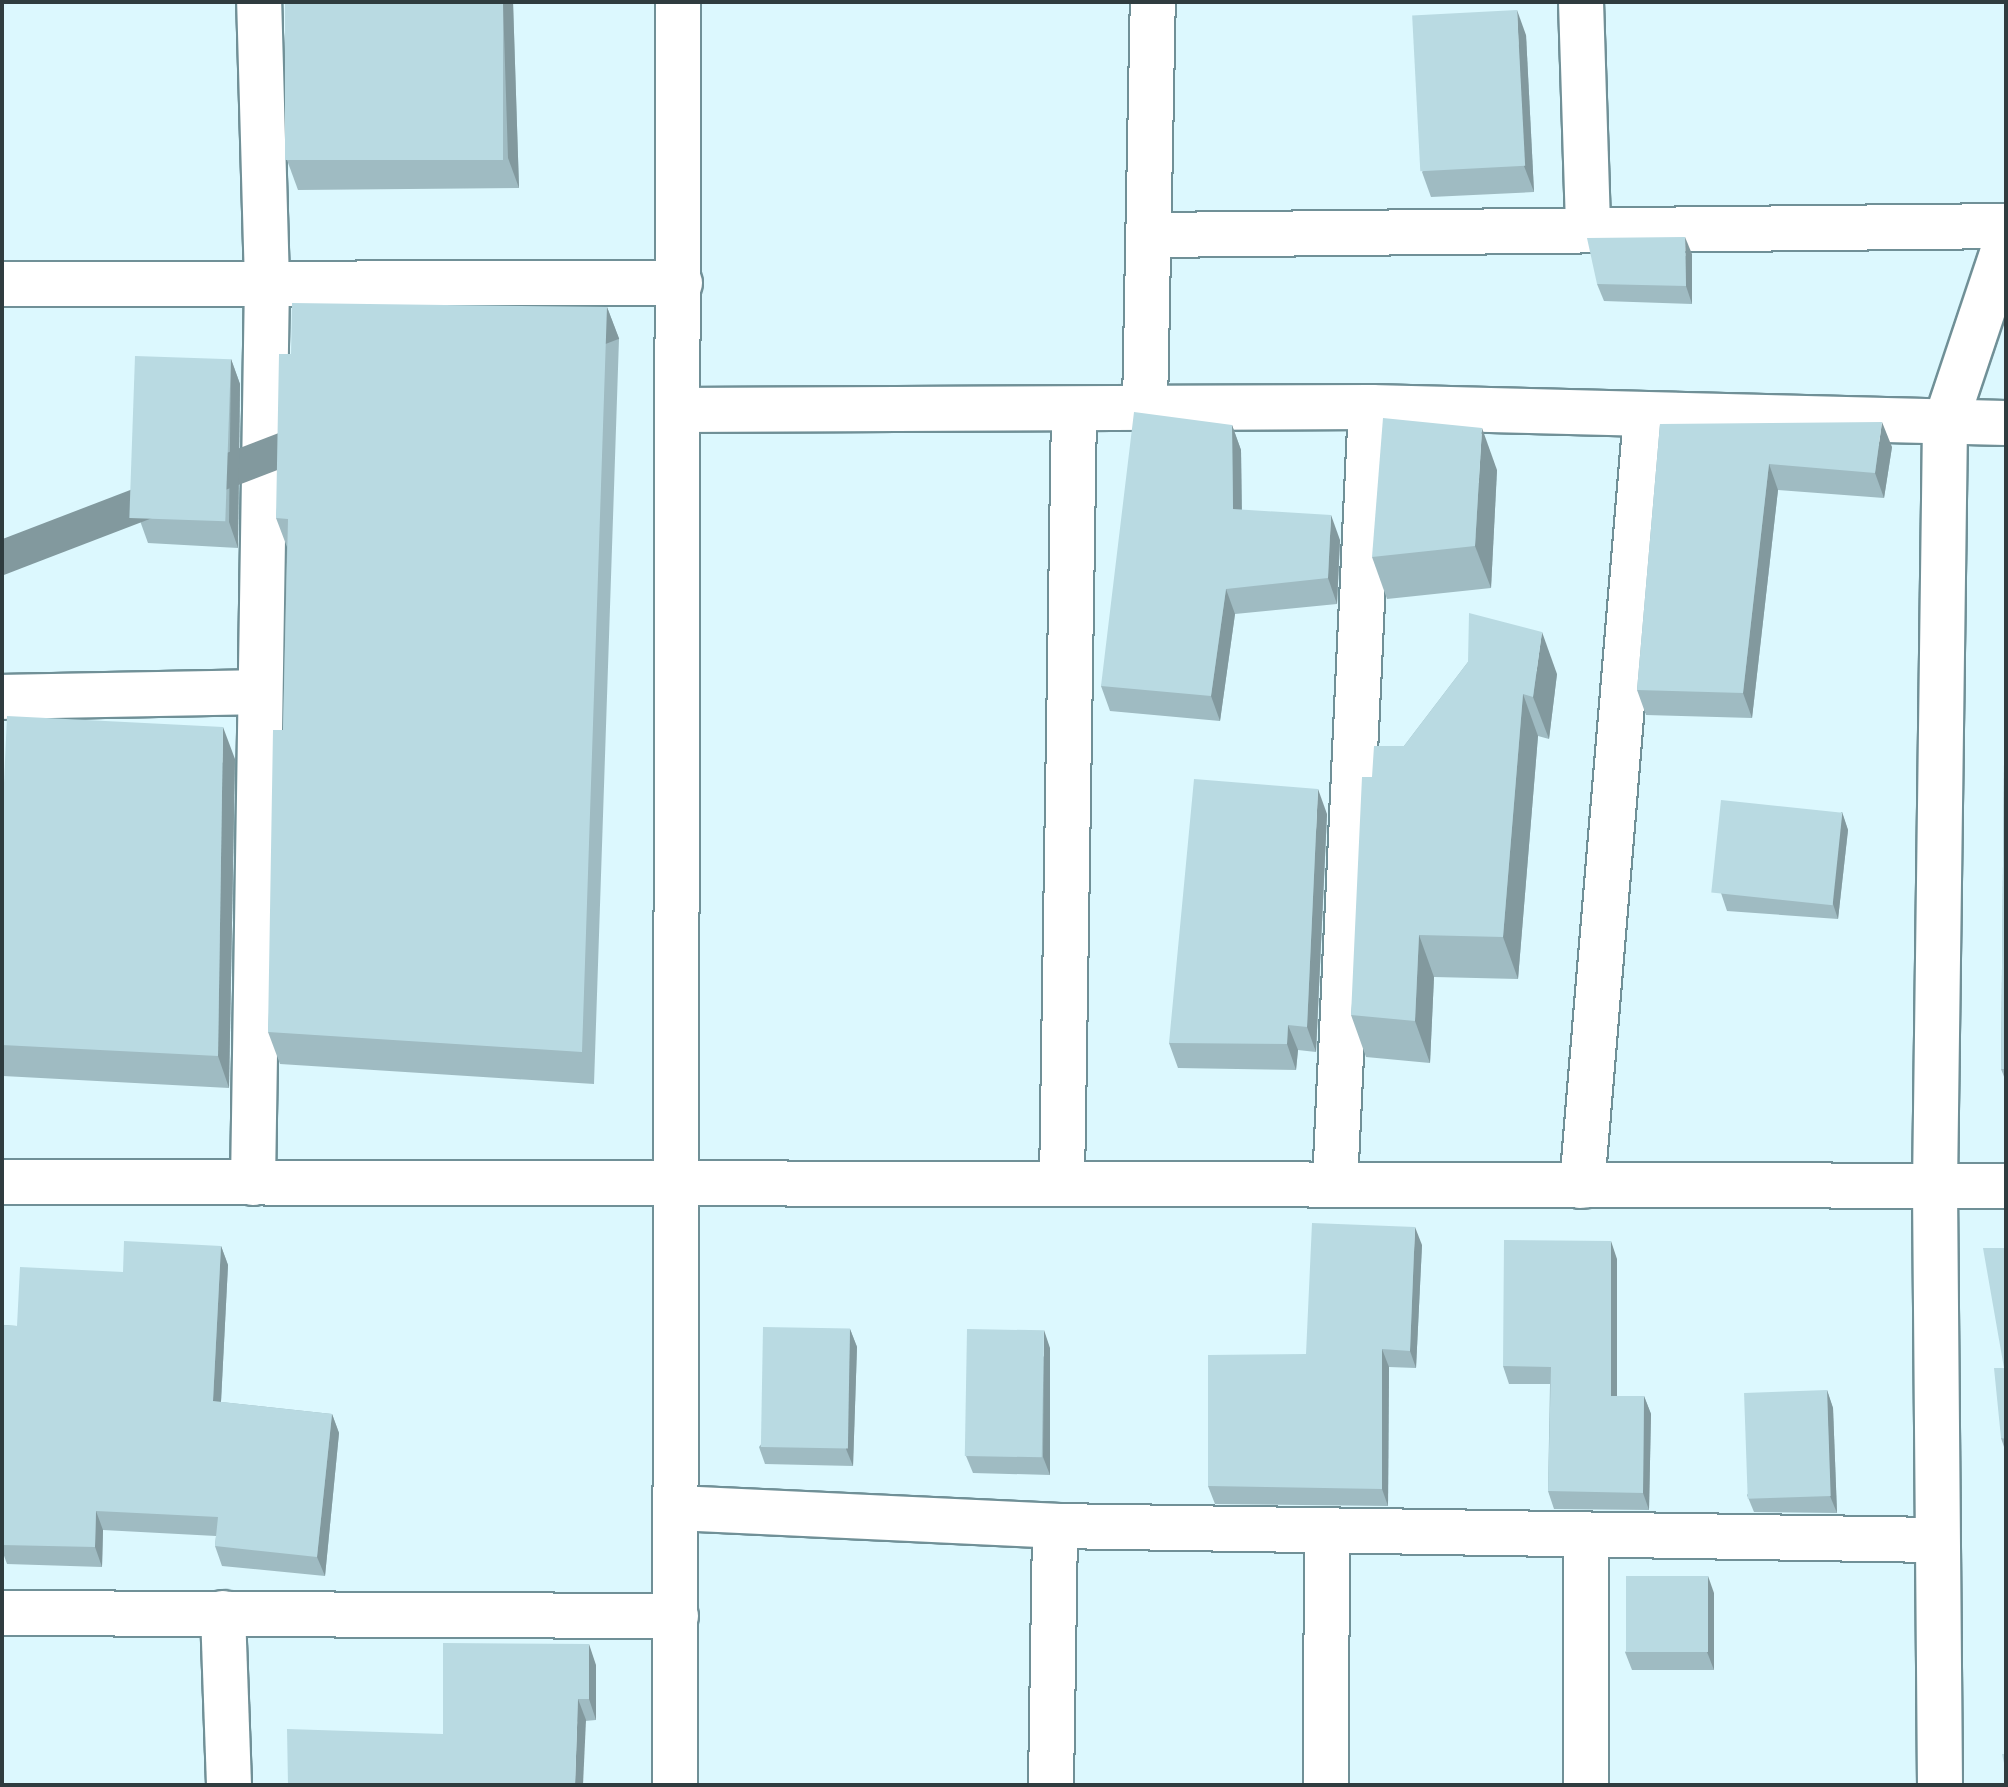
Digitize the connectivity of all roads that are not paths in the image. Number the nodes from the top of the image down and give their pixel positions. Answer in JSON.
{"nodes":[{"id":1,"x":259,"y":2,"type":"edge"},
{"id":2,"x":678,"y":2,"type":"edge"},
{"id":3,"x":1153,"y":2,"type":"edge"},
{"id":4,"x":1581,"y":2,"type":"edge"},
{"id":5,"x":2006,"y":226,"type":"edge"},
{"id":6,"x":1588,"y":230,"type":"junction"},
{"id":7,"x":1151,"y":235,"type":"junction"},
{"id":8,"x":2006,"y":242,"type":"edge"},
{"id":9,"x":267,"y":283,"type":"junction"},
{"id":10,"x":680,"y":283,"type":"junction"},
{"id":11,"x":2,"y":284,"type":"edge"},
{"id":12,"x":1145,"y":407,"type":"junction"},
{"id":13,"x":1371,"y":407,"type":"junction"},
{"id":14,"x":679,"y":410,"type":"junction"},
{"id":15,"x":1074,"y":412,"type":"junction"},
{"id":16,"x":1646,"y":415,"type":"junction"},
{"id":17,"x":2006,"y":423,"type":"edge"},
{"id":18,"x":1945,"y":424,"type":"junction"},
{"id":19,"x":257,"y":692,"type":"junction"},
{"id":20,"x":2,"y":697,"type":"edge"},
{"id":21,"x":2,"y":1182,"type":"edge"},
{"id":22,"x":253,"y":1183,"type":"junction"},
{"id":23,"x":1062,"y":1183,"type":"junction"},
{"id":24,"x":1335,"y":1184,"type":"junction"},
{"id":25,"x":677,"y":1185,"type":"junction"},
{"id":26,"x":1582,"y":1186,"type":"junction"},
{"id":27,"x":2006,"y":1186,"type":"edge"},
{"id":28,"x":1935,"y":1188,"type":"junction"},
{"id":29,"x":677,"y":1508,"type":"junction"},
{"id":30,"x":1055,"y":1526,"type":"junction"},
{"id":31,"x":1327,"y":1532,"type":"junction"},
{"id":32,"x":1586,"y":1538,"type":"junction"},
{"id":33,"x":1935,"y":1540,"type":"junction"},
{"id":34,"x":2,"y":1613,"type":"edge"},
{"id":35,"x":223,"y":1613,"type":"junction"},
{"id":36,"x":676,"y":1616,"type":"junction"},
{"id":37,"x":229,"y":1785,"type":"edge"},
{"id":38,"x":675,"y":1785,"type":"edge"},
{"id":39,"x":1051,"y":1785,"type":"edge"},
{"id":40,"x":1326,"y":1785,"type":"edge"},
{"id":41,"x":1586,"y":1785,"type":"edge"},
{"id":42,"x":1940,"y":1785,"type":"edge"}],
"edges":[{"from":1,"to":9,"type":"street"},
{"from":2,"to":10,"type":"street"},
{"from":3,"to":7,"type":"street"},
{"from":4,"to":6,"type":"street"},
{"from":5,"to":6,"type":"street"},
{"from":6,"to":7,"type":"street"},
{"from":7,"to":12,"type":"street"},
{"from":8,"to":18,"type":"street"},
{"from":9,"to":10,"type":"street"},
{"from":9,"to":11,"type":"street"},
{"from":9,"to":19,"type":"street"},
{"from":10,"to":14,"type":"street"},
{"from":12,"to":13,"type":"street"},
{"from":12,"to":15,"type":"street"},
{"from":13,"to":16,"type":"street"},
{"from":13,"to":24,"type":"street"},
{"from":14,"to":15,"type":"street"},
{"from":14,"to":25,"type":"street"},
{"from":15,"to":23,"type":"street"},
{"from":16,"to":18,"type":"street"},
{"from":16,"to":26,"type":"street"},
{"from":17,"to":18,"type":"street"},
{"from":18,"to":28,"type":"street"},
{"from":19,"to":20,"type":"street"},
{"from":19,"to":22,"type":"street"},
{"from":21,"to":22,"type":"street"},
{"from":22,"to":25,"type":"street"},
{"from":23,"to":24,"type":"street"},
{"from":23,"to":25,"type":"street"},
{"from":24,"to":26,"type":"street"},
{"from":25,"to":29,"type":"street"},
{"from":26,"to":28,"type":"street"},
{"from":27,"to":28,"type":"street"},
{"from":28,"to":33,"type":"street"},
{"from":29,"to":30,"type":"street"},
{"from":29,"to":36,"type":"street"},
{"from":30,"to":31,"type":"street"},
{"from":30,"to":39,"type":"street"},
{"from":31,"to":32,"type":"street"},
{"from":31,"to":40,"type":"street"},
{"from":32,"to":33,"type":"street"},
{"from":32,"to":41,"type":"street"},
{"from":33,"to":42,"type":"street"},
{"from":34,"to":35,"type":"street"},
{"from":35,"to":36,"type":"street"},
{"from":35,"to":37,"type":"street"},
{"from":36,"to":38,"type":"street"}]}
